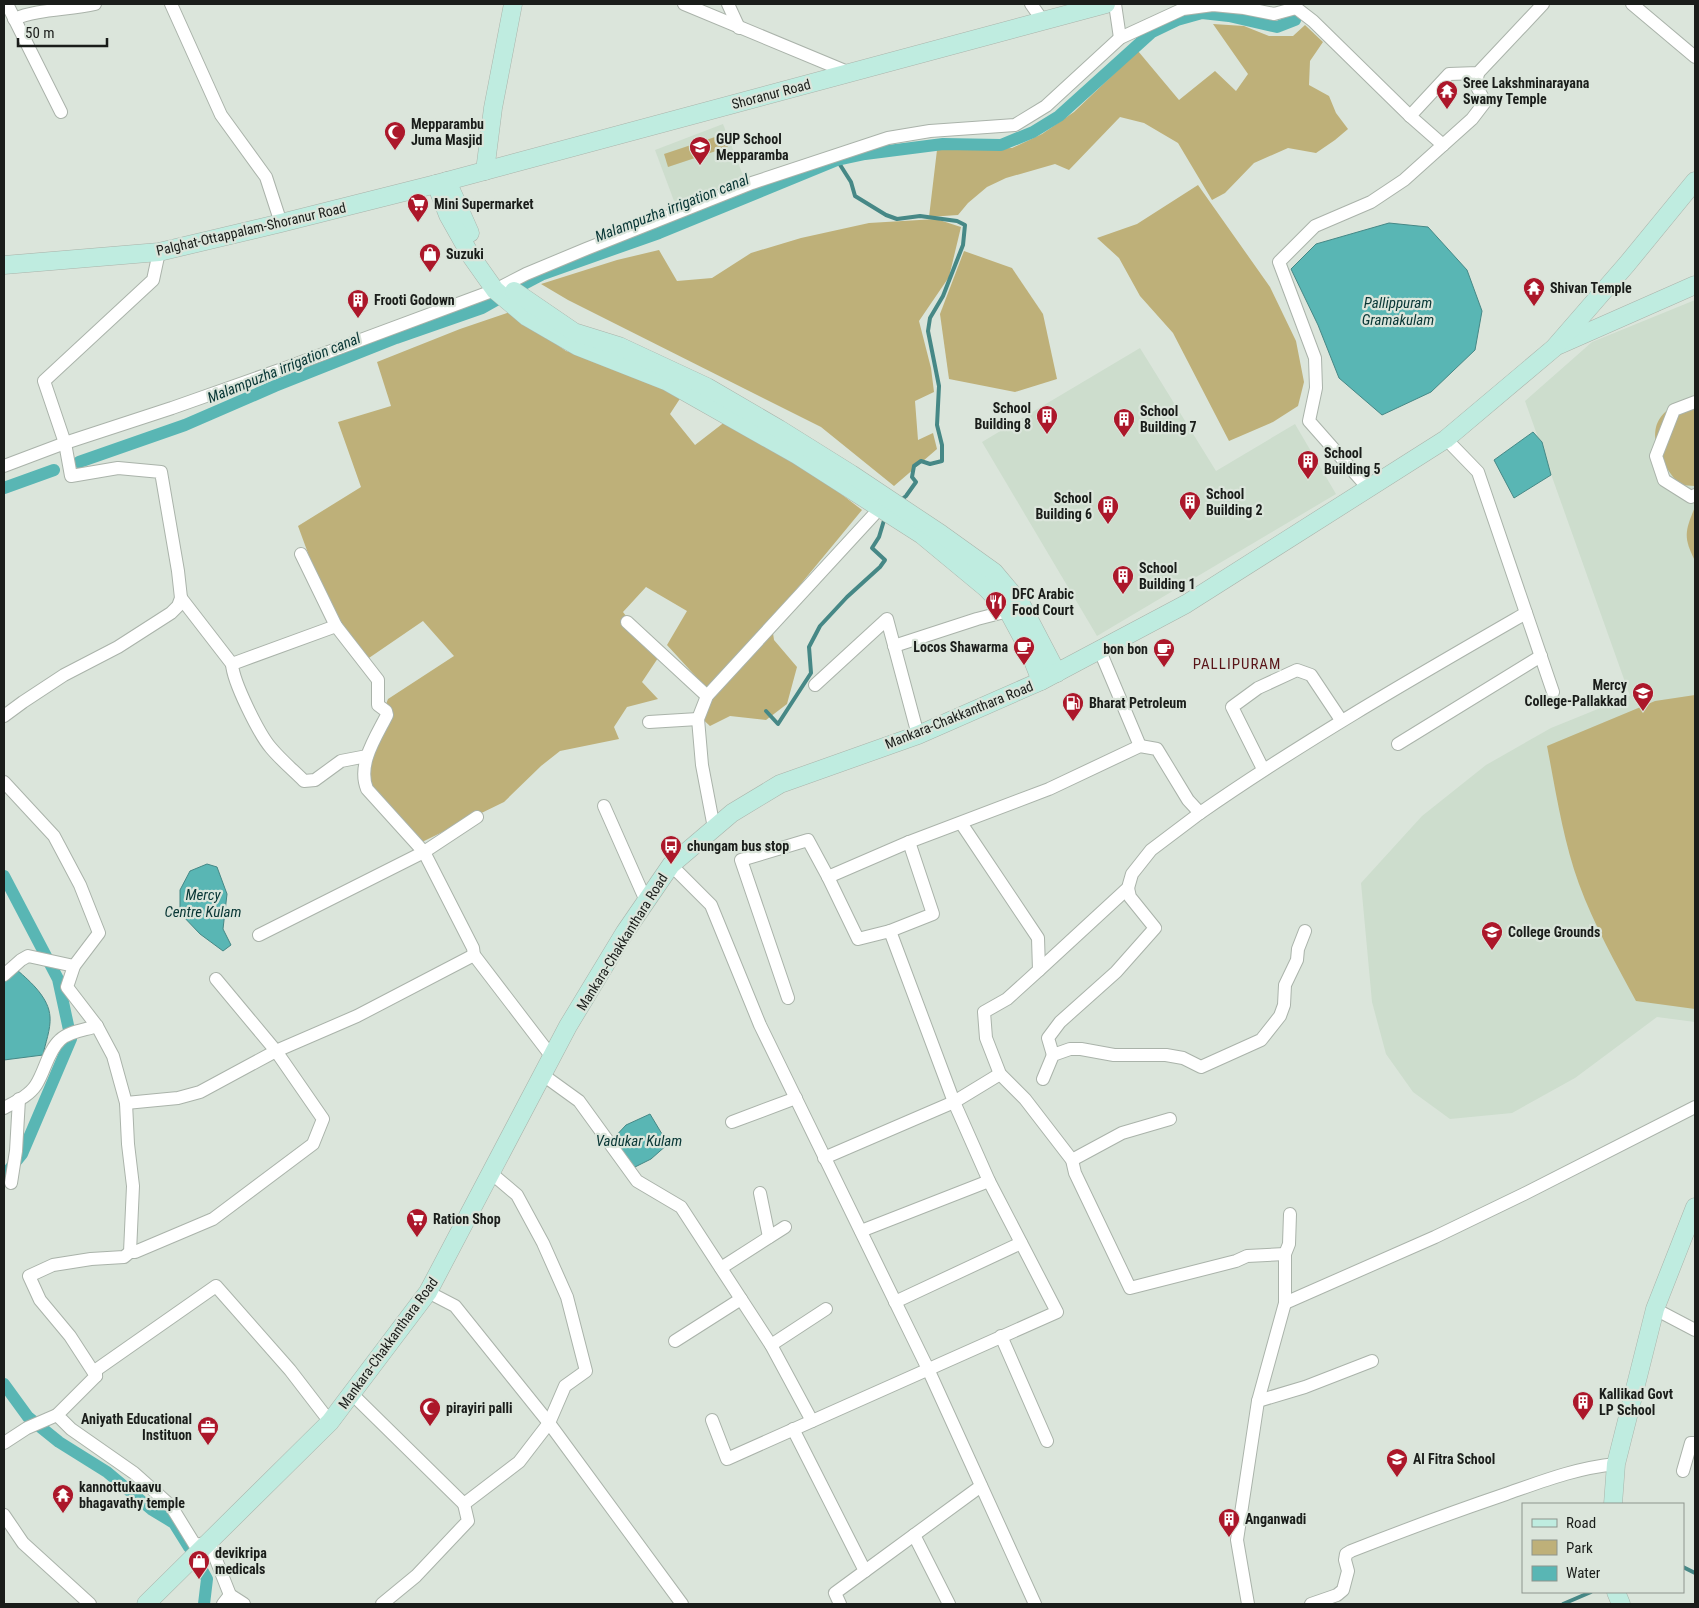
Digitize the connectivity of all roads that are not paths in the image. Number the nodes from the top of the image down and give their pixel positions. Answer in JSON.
{"nodes":[{"id":1,"x":7,"y":4,"type":"edge"},
{"id":2,"x":95,"y":4,"type":"edge"},
{"id":3,"x":171,"y":4,"type":"edge"},
{"id":4,"x":513,"y":4,"type":"edge"},
{"id":5,"x":684,"y":4,"type":"edge"},
{"id":6,"x":728,"y":4,"type":"edge"},
{"id":7,"x":1031,"y":4,"type":"edge"},
{"id":8,"x":1106,"y":4,"type":"edge"},
{"id":9,"x":1115,"y":4,"type":"edge"},
{"id":10,"x":1543,"y":4,"type":"edge"},
{"id":11,"x":1632,"y":4,"type":"edge"},
{"id":12,"x":1294,"y":6,"type":"edge"},
{"id":13,"x":14,"y":19,"type":"junction"},
{"id":14,"x":1043,"y":21,"type":"junction"},
{"id":15,"x":739,"y":28,"type":"junction"},
{"id":16,"x":1120,"y":38,"type":"junction"},
{"id":17,"x":1695,"y":57,"type":"edge"},
{"id":18,"x":850,"y":73,"type":"junction"},
{"id":19,"x":1478,"y":73,"type":"junction"},
{"id":20,"x":61,"y":112,"type":"dead end"},
{"id":21,"x":1410,"y":116,"type":"junction"},
{"id":22,"x":1443,"y":145,"type":"junction"},
{"id":23,"x":485,"y":171,"type":"junction"},
{"id":24,"x":1695,"y":181,"type":"edge"},
{"id":25,"x":442,"y":183,"type":"junction"},
{"id":26,"x":281,"y":223,"type":"junction"},
{"id":27,"x":159,"y":252,"type":"junction"},
{"id":28,"x":4,"y":265,"type":"edge"},
{"id":29,"x":1695,"y":285,"type":"edge"},
{"id":30,"x":500,"y":288,"type":"junction"},
{"id":31,"x":1554,"y":348,"type":"junction"},
{"id":32,"x":1695,"y":402,"type":"edge"},
{"id":33,"x":1446,"y":439,"type":"junction"},
{"id":34,"x":64,"y":443,"type":"junction"},
{"id":35,"x":4,"y":466,"type":"edge"},
{"id":36,"x":1369,"y":489,"type":"junction"},
{"id":37,"x":1695,"y":495,"type":"edge"},
{"id":38,"x":880,"y":508,"type":"junction"},
{"id":39,"x":301,"y":554,"type":"dead end"},
{"id":40,"x":180,"y":598,"type":"junction"},
{"id":41,"x":1008,"y":611,"type":"junction"},
{"id":42,"x":1526,"y":613,"type":"junction"},
{"id":43,"x":627,"y":622,"type":"dead end"},
{"id":44,"x":336,"y":626,"type":"junction"},
{"id":45,"x":894,"y":646,"type":"junction"},
{"id":46,"x":1100,"y":652,"type":"junction"},
{"id":47,"x":1541,"y":656,"type":"junction"},
{"id":48,"x":232,"y":664,"type":"junction"},
{"id":49,"x":1057,"y":673,"type":"junction"},
{"id":50,"x":1041,"y":682,"type":"junction"},
{"id":51,"x":815,"y":685,"type":"dead end"},
{"id":52,"x":1553,"y":692,"type":"dead end"},
{"id":53,"x":707,"y":696,"type":"junction"},
{"id":54,"x":4,"y":716,"type":"edge"},
{"id":55,"x":698,"y":719,"type":"junction"},
{"id":56,"x":1341,"y":720,"type":"junction"},
{"id":57,"x":649,"y":722,"type":"dead end"},
{"id":58,"x":918,"y":735,"type":"junction"},
{"id":59,"x":1398,"y":744,"type":"dead end"},
{"id":60,"x":1140,"y":746,"type":"junction"},
{"id":61,"x":367,"y":756,"type":"junction"},
{"id":62,"x":1263,"y":769,"type":"junction"},
{"id":63,"x":4,"y":782,"type":"edge"},
{"id":64,"x":604,"y":806,"type":"dead end"},
{"id":65,"x":1200,"y":813,"type":"junction"},
{"id":66,"x":477,"y":817,"type":"dead end"},
{"id":67,"x":961,"y":823,"type":"junction"},
{"id":68,"x":714,"y":828,"type":"junction"},
{"id":69,"x":909,"y":842,"type":"junction"},
{"id":70,"x":424,"y":852,"type":"junction"},
{"id":71,"x":671,"y":865,"type":"junction"},
{"id":72,"x":828,"y":876,"type":"junction"},
{"id":73,"x":1128,"y":888,"type":"junction"},
{"id":74,"x":646,"y":901,"type":"junction"},
{"id":75,"x":1305,"y":930,"type":"dead end"},
{"id":76,"x":890,"y":931,"type":"junction"},
{"id":77,"x":259,"y":936,"type":"dead end"},
{"id":78,"x":474,"y":955,"type":"junction"},
{"id":79,"x":74,"y":966,"type":"junction"},
{"id":80,"x":1039,"y":970,"type":"junction"},
{"id":81,"x":4,"y":975,"type":"edge"},
{"id":82,"x":216,"y":979,"type":"dead end"},
{"id":83,"x":788,"y":998,"type":"dead end"},
{"id":84,"x":97,"y":1026,"type":"junction"},
{"id":85,"x":276,"y":1050,"type":"junction"},
{"id":86,"x":1053,"y":1055,"type":"junction"},
{"id":87,"x":552,"y":1056,"type":"junction"},
{"id":88,"x":1000,"y":1074,"type":"junction"},
{"id":89,"x":543,"y":1075,"type":"junction"},
{"id":90,"x":1042,"y":1078,"type":"dead end"},
{"id":91,"x":796,"y":1098,"type":"junction"},
{"id":92,"x":19,"y":1099,"type":"junction"},
{"id":93,"x":954,"y":1102,"type":"junction"},
{"id":94,"x":126,"y":1103,"type":"junction"},
{"id":95,"x":1695,"y":1107,"type":"edge"},
{"id":96,"x":4,"y":1108,"type":"edge"},
{"id":97,"x":1170,"y":1119,"type":"dead end"},
{"id":98,"x":732,"y":1122,"type":"dead end"},
{"id":99,"x":824,"y":1158,"type":"junction"},
{"id":100,"x":1072,"y":1160,"type":"junction"},
{"id":101,"x":491,"y":1173,"type":"junction"},
{"id":102,"x":988,"y":1181,"type":"junction"},
{"id":103,"x":11,"y":1183,"type":"dead end"},
{"id":104,"x":760,"y":1193,"type":"dead end"},
{"id":105,"x":1695,"y":1207,"type":"edge"},
{"id":106,"x":1290,"y":1214,"type":"dead end"},
{"id":107,"x":785,"y":1227,"type":"dead end"},
{"id":108,"x":861,"y":1231,"type":"junction"},
{"id":109,"x":770,"y":1237,"type":"junction"},
{"id":110,"x":1021,"y":1243,"type":"junction"},
{"id":111,"x":130,"y":1252,"type":"junction"},
{"id":112,"x":1284,"y":1254,"type":"junction"},
{"id":113,"x":721,"y":1268,"type":"junction"},
{"id":114,"x":428,"y":1292,"type":"junction"},
{"id":115,"x":741,"y":1299,"type":"junction"},
{"id":116,"x":895,"y":1302,"type":"junction"},
{"id":117,"x":1285,"y":1302,"type":"junction"},
{"id":118,"x":826,"y":1309,"type":"dead end"},
{"id":119,"x":1655,"y":1309,"type":"junction"},
{"id":120,"x":1695,"y":1330,"type":"edge"},
{"id":121,"x":1001,"y":1336,"type":"junction"},
{"id":122,"x":675,"y":1341,"type":"dead end"},
{"id":123,"x":771,"y":1345,"type":"junction"},
{"id":124,"x":1372,"y":1361,"type":"dead end"},
{"id":125,"x":928,"y":1369,"type":"junction"},
{"id":126,"x":96,"y":1376,"type":"junction"},
{"id":127,"x":352,"y":1394,"type":"junction"},
{"id":128,"x":1258,"y":1400,"type":"junction"},
{"id":129,"x":57,"y":1415,"type":"junction"},
{"id":130,"x":712,"y":1420,"type":"dead end"},
{"id":131,"x":812,"y":1421,"type":"junction"},
{"id":132,"x":330,"y":1422,"type":"junction"},
{"id":133,"x":549,"y":1423,"type":"junction"},
{"id":134,"x":793,"y":1429,"type":"junction"},
{"id":135,"x":1047,"y":1441,"type":"dead end"},
{"id":136,"x":4,"y":1443,"type":"edge"},
{"id":137,"x":1695,"y":1443,"type":"edge"},
{"id":138,"x":1616,"y":1464,"type":"junction"},
{"id":139,"x":1683,"y":1471,"type":"dead end"},
{"id":140,"x":981,"y":1486,"type":"junction"},
{"id":141,"x":1613,"y":1503,"type":"edge"},
{"id":142,"x":464,"y":1504,"type":"junction"},
{"id":143,"x":4,"y":1515,"type":"edge"},
{"id":144,"x":914,"y":1535,"type":"junction"},
{"id":145,"x":209,"y":1542,"type":"junction"},
{"id":146,"x":865,"y":1571,"type":"junction"},
{"id":147,"x":226,"y":1600,"type":"edge"},
{"id":148,"x":677,"y":1602,"type":"edge"},
{"id":149,"x":90,"y":1604,"type":"edge"},
{"id":150,"x":146,"y":1604,"type":"edge"},
{"id":151,"x":242,"y":1604,"type":"edge"},
{"id":152,"x":382,"y":1604,"type":"edge"},
{"id":153,"x":840,"y":1604,"type":"edge"},
{"id":154,"x":949,"y":1604,"type":"edge"},
{"id":155,"x":1035,"y":1604,"type":"edge"},
{"id":156,"x":1248,"y":1604,"type":"edge"},
{"id":157,"x":1311,"y":1604,"type":"edge"}],
"edges":[{"from":1,"to":13,"type":"street"},
{"from":2,"to":13,"type":"street"},
{"from":3,"to":26,"type":"street"},
{"from":4,"to":23,"type":"main road"},
{"from":5,"to":15,"type":"street"},
{"from":6,"to":15,"type":"street"},
{"from":7,"to":14,"type":"street"},
{"from":8,"to":14,"type":"main road","name":"Shoranur Road"},
{"from":9,"to":16,"type":"street"},
{"from":10,"to":19,"type":"street"},
{"from":11,"to":17,"type":"street"},
{"from":12,"to":16,"type":"street"},
{"from":12,"to":21,"type":"street"},
{"from":13,"to":20,"type":"street"},
{"from":14,"to":18,"type":"main road","name":"Shoranur Road"},
{"from":15,"to":18,"type":"street"},
{"from":16,"to":30,"type":"street"},
{"from":18,"to":23,"type":"main road","name":"Shoranur Road"},
{"from":19,"to":21,"type":"street"},
{"from":19,"to":22,"type":"street"},
{"from":21,"to":22,"type":"street"},
{"from":22,"to":36,"type":"street"},
{"from":23,"to":25,"type":"main road","name":"Shoranur Road"},
{"from":24,"to":31,"type":"main road"},
{"from":25,"to":26,"type":"main road","name":"Palghat-Ottappalam-Shoranur Road"},
{"from":25,"to":30,"type":"main road"},
{"from":26,"to":27,"type":"main road","name":"Palghat-Ottappalam-Shoranur Road"},
{"from":27,"to":28,"type":"main road","name":"Palghat-Ottappalam-Shoranur Road"},
{"from":27,"to":34,"type":"street"},
{"from":29,"to":31,"type":"main road"},
{"from":30,"to":34,"type":"street"},
{"from":30,"to":38,"type":"main road"},
{"from":30,"to":49,"type":"main road"},
{"from":31,"to":33,"type":"main road","name":"Mankara-Chakkanthara Road"},
{"from":32,"to":37,"type":"street"},
{"from":33,"to":36,"type":"main road","name":"Mankara-Chakkanthara Road"},
{"from":33,"to":42,"type":"street"},
{"from":34,"to":35,"type":"street"},
{"from":34,"to":40,"type":"street"},
{"from":36,"to":46,"type":"main road","name":"Mankara-Chakkanthara Road"},
{"from":38,"to":41,"type":"main road"},
{"from":38,"to":53,"type":"street"},
{"from":39,"to":44,"type":"street"},
{"from":40,"to":48,"type":"street"},
{"from":40,"to":54,"type":"street"},
{"from":41,"to":45,"type":"street"},
{"from":41,"to":50,"type":"main road"},
{"from":42,"to":47,"type":"street"},
{"from":42,"to":56,"type":"street"},
{"from":43,"to":53,"type":"street"},
{"from":44,"to":48,"type":"street"},
{"from":44,"to":61,"type":"street"},
{"from":45,"to":51,"type":"street"},
{"from":45,"to":58,"type":"street"},
{"from":46,"to":49,"type":"main road","name":"Mankara-Chakkanthara Road"},
{"from":46,"to":60,"type":"street"},
{"from":47,"to":52,"type":"street"},
{"from":47,"to":59,"type":"street"},
{"from":48,"to":61,"type":"street"},
{"from":49,"to":50,"type":"main road","name":"Mankara-Chakkanthara Road"},
{"from":50,"to":58,"type":"main road","name":"Mankara-Chakkanthara Road"},
{"from":53,"to":55,"type":"street"},
{"from":55,"to":57,"type":"street"},
{"from":55,"to":68,"type":"street"},
{"from":56,"to":62,"type":"street"},
{"from":56,"to":62,"type":"street"},
{"from":58,"to":68,"type":"main road","name":"Mankara-Chakkanthara Road"},
{"from":60,"to":65,"type":"street"},
{"from":60,"to":67,"type":"street"},
{"from":61,"to":70,"type":"street"},
{"from":62,"to":65,"type":"street"},
{"from":63,"to":79,"type":"street"},
{"from":64,"to":74,"type":"street"},
{"from":65,"to":73,"type":"street"},
{"from":66,"to":70,"type":"street"},
{"from":67,"to":69,"type":"street"},
{"from":67,"to":80,"type":"street"},
{"from":68,"to":71,"type":"main road","name":"Mankara-Chakkanthara Road"},
{"from":69,"to":72,"type":"street"},
{"from":69,"to":76,"type":"street"},
{"from":70,"to":77,"type":"street"},
{"from":70,"to":78,"type":"street"},
{"from":71,"to":74,"type":"main road","name":"Mankara-Chakkanthara Road"},
{"from":71,"to":91,"type":"street"},
{"from":72,"to":76,"type":"street"},
{"from":72,"to":83,"type":"street"},
{"from":73,"to":80,"type":"street"},
{"from":73,"to":86,"type":"street"},
{"from":74,"to":87,"type":"main road","name":"Mankara-Chakkanthara Road"},
{"from":75,"to":86,"type":"street"},
{"from":76,"to":93,"type":"street"},
{"from":78,"to":85,"type":"street"},
{"from":78,"to":87,"type":"street"},
{"from":79,"to":81,"type":"street"},
{"from":79,"to":84,"type":"street"},
{"from":80,"to":88,"type":"street"},
{"from":82,"to":85,"type":"street"},
{"from":84,"to":92,"type":"street"},
{"from":84,"to":94,"type":"street"},
{"from":85,"to":94,"type":"street"},
{"from":85,"to":111,"type":"street"},
{"from":86,"to":90,"type":"street"},
{"from":87,"to":89,"type":"main road","name":"Mankara-Chakkanthara Road"},
{"from":88,"to":93,"type":"street"},
{"from":88,"to":100,"type":"street"},
{"from":89,"to":101,"type":"main road","name":"Mankara-Chakkanthara Road"},
{"from":89,"to":113,"type":"street"},
{"from":91,"to":98,"type":"street"},
{"from":91,"to":99,"type":"street"},
{"from":92,"to":96,"type":"street"},
{"from":92,"to":103,"type":"street"},
{"from":93,"to":99,"type":"street"},
{"from":93,"to":102,"type":"street"},
{"from":94,"to":111,"type":"street"},
{"from":95,"to":117,"type":"street"},
{"from":97,"to":100,"type":"street"},
{"from":99,"to":108,"type":"street"},
{"from":100,"to":112,"type":"street"},
{"from":101,"to":114,"type":"main road","name":"Mankara-Chakkanthara Road"},
{"from":101,"to":133,"type":"street"},
{"from":102,"to":108,"type":"street"},
{"from":102,"to":110,"type":"street"},
{"from":104,"to":109,"type":"street"},
{"from":105,"to":119,"type":"main road"},
{"from":106,"to":112,"type":"street"},
{"from":107,"to":109,"type":"street"},
{"from":108,"to":116,"type":"street"},
{"from":109,"to":113,"type":"street"},
{"from":110,"to":116,"type":"street"},
{"from":110,"to":121,"type":"street"},
{"from":111,"to":126,"type":"street"},
{"from":112,"to":117,"type":"street"},
{"from":113,"to":115,"type":"street"},
{"from":114,"to":127,"type":"main road","name":"Mankara-Chakkanthara Road"},
{"from":114,"to":133,"type":"street"},
{"from":115,"to":122,"type":"street"},
{"from":115,"to":123,"type":"street"},
{"from":116,"to":125,"type":"street"},
{"from":117,"to":128,"type":"street"},
{"from":118,"to":123,"type":"street"},
{"from":119,"to":120,"type":"street"},
{"from":119,"to":138,"type":"main road"},
{"from":121,"to":125,"type":"street"},
{"from":121,"to":135,"type":"street"},
{"from":123,"to":131,"type":"street"},
{"from":124,"to":128,"type":"street"},
{"from":125,"to":131,"type":"street"},
{"from":125,"to":140,"type":"street"},
{"from":126,"to":129,"type":"street"},
{"from":126,"to":132,"type":"street"},
{"from":127,"to":132,"type":"main road","name":"Mankara-Chakkanthara Road"},
{"from":127,"to":142,"type":"street"},
{"from":128,"to":156,"type":"street"},
{"from":129,"to":136,"type":"street"},
{"from":129,"to":145,"type":"street"},
{"from":130,"to":134,"type":"street"},
{"from":131,"to":134,"type":"street"},
{"from":132,"to":145,"type":"main road","name":"Mankara-Chakkanthara Road"},
{"from":133,"to":142,"type":"street"},
{"from":133,"to":148,"type":"street"},
{"from":134,"to":146,"type":"street"},
{"from":137,"to":139,"type":"street"},
{"from":138,"to":141,"type":"main road"},
{"from":138,"to":157,"type":"street"},
{"from":140,"to":144,"type":"street"},
{"from":140,"to":155,"type":"street"},
{"from":142,"to":152,"type":"street"},
{"from":143,"to":149,"type":"street"},
{"from":144,"to":146,"type":"street"},
{"from":144,"to":154,"type":"street"},
{"from":145,"to":147,"type":"street"},
{"from":145,"to":150,"type":"main road","name":"Mankara-Chakkanthara Road"},
{"from":146,"to":153,"type":"street"},
{"from":147,"to":151,"type":"street"}]}
